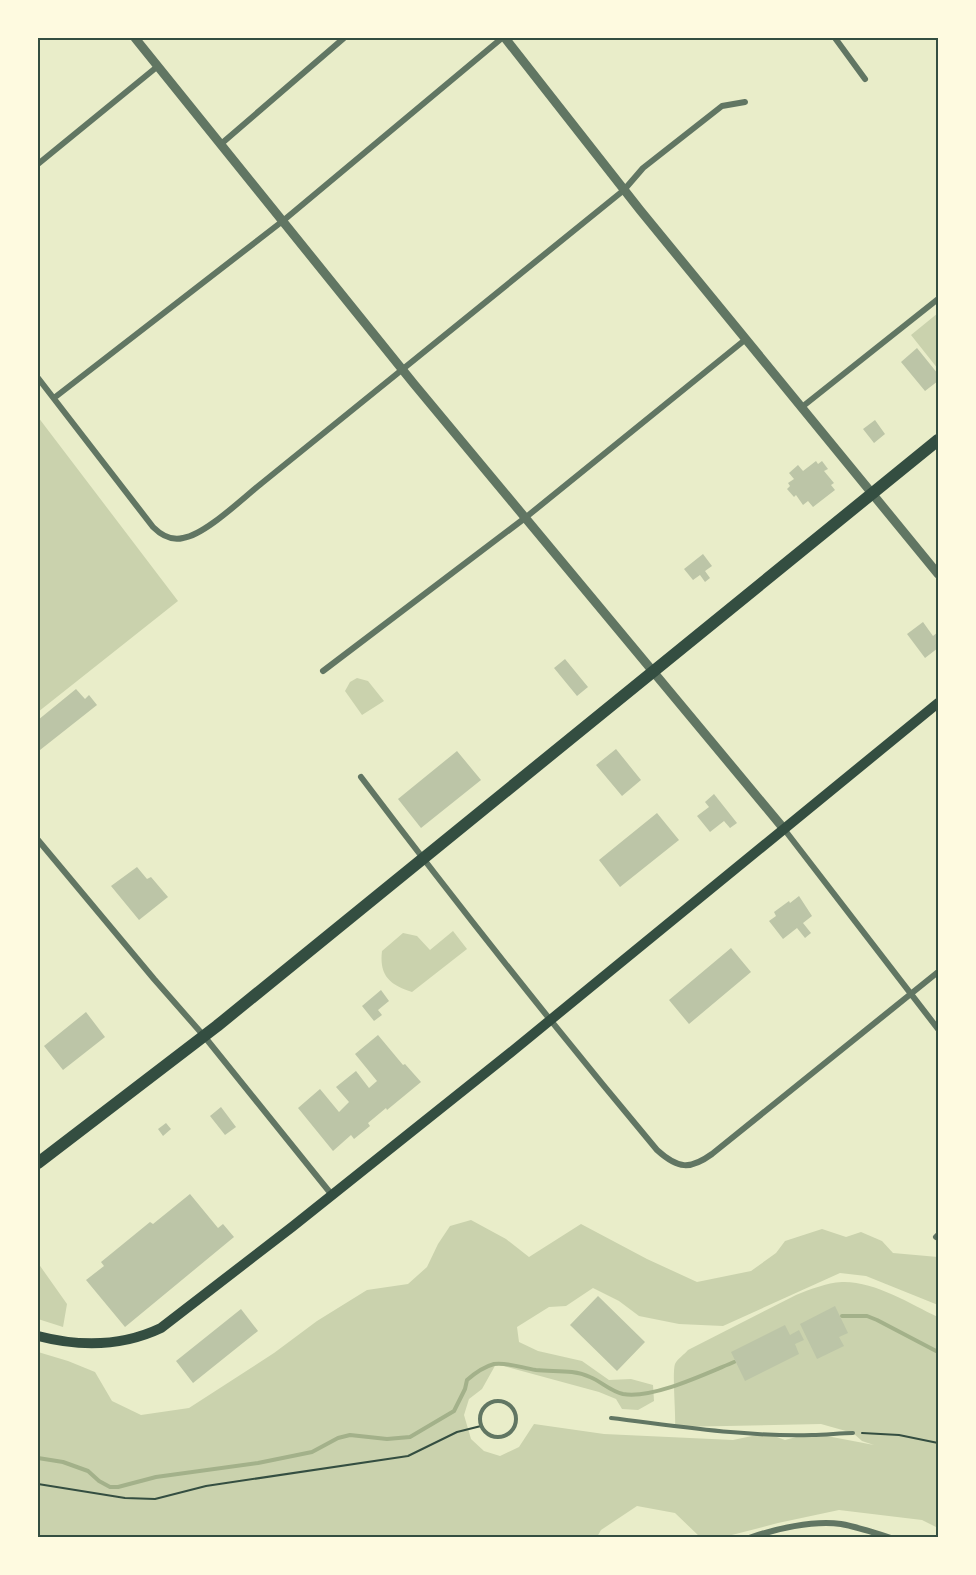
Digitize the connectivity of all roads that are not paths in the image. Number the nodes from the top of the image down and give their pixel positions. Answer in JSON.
{"nodes":[{"id":1,"x":135,"y":38,"type":"edge"},
{"id":2,"x":344,"y":38,"type":"edge"},
{"id":3,"x":504,"y":38,"type":"edge"},
{"id":4,"x":835,"y":38,"type":"edge"},
{"id":5,"x":158,"y":66,"type":"junction"},
{"id":6,"x":865,"y":79,"type":"dead end"},
{"id":7,"x":745,"y":102,"type":"dead end"},
{"id":8,"x":222,"y":144,"type":"junction"},
{"id":9,"x":38,"y":164,"type":"edge"},
{"id":10,"x":624,"y":190,"type":"junction"},
{"id":11,"x":284,"y":220,"type":"junction"},
{"id":12,"x":939,"y":299,"type":"edge"},
{"id":13,"x":746,"y":339,"type":"junction"},
{"id":14,"x":402,"y":370,"type":"junction"},
{"id":15,"x":38,"y":378,"type":"edge"},
{"id":16,"x":54,"y":398,"type":"junction"},
{"id":17,"x":802,"y":407,"type":"junction"},
{"id":18,"x":939,"y":440,"type":"edge"},
{"id":19,"x":872,"y":494,"type":"junction"},
{"id":20,"x":525,"y":518,"type":"junction"},
{"id":21,"x":938,"y":573,"type":"edge"},
{"id":22,"x":323,"y":670,"type":"dead end"},
{"id":23,"x":653,"y":671,"type":"junction"},
{"id":24,"x":939,"y":703,"type":"edge"},
{"id":25,"x":361,"y":777,"type":"dead end"},
{"id":26,"x":784,"y":829,"type":"junction"},
{"id":27,"x":38,"y":840,"type":"edge"},
{"id":28,"x":423,"y":859,"type":"junction"},
{"id":29,"x":939,"y":972,"type":"edge"},
{"id":30,"x":911,"y":994,"type":"junction"},
{"id":31,"x":550,"y":1020,"type":"junction"},
{"id":32,"x":939,"y":1029,"type":"edge"},
{"id":33,"x":204,"y":1036,"type":"junction"},
{"id":34,"x":38,"y":1164,"type":"edge"},
{"id":35,"x":332,"y":1195,"type":"junction"},
{"id":36,"x":38,"y":1336,"type":"edge"},
{"id":37,"x":611,"y":1418,"type":"dead end"},
{"id":38,"x":481,"y":1426,"type":"joint"},
{"id":39,"x":853,"y":1433,"type":"road end"},
{"id":40,"x":749,"y":1538,"type":"edge"},
{"id":41,"x":891,"y":1538,"type":"edge"}],
"edges":[{"from":1,"to":5,"type":"street"},
{"from":2,"to":8,"type":"street"},
{"from":3,"to":10,"type":"street"},
{"from":3,"to":11,"type":"street"},
{"from":4,"to":6,"type":"street"},
{"from":5,"to":8,"type":"street"},
{"from":5,"to":9,"type":"street"},
{"from":7,"to":10,"type":"street"},
{"from":8,"to":11,"type":"street"},
{"from":10,"to":13,"type":"street"},
{"from":10,"to":14,"type":"street"},
{"from":11,"to":14,"type":"street"},
{"from":11,"to":16,"type":"street"},
{"from":12,"to":17,"type":"street"},
{"from":13,"to":17,"type":"street"},
{"from":13,"to":20,"type":"street"},
{"from":14,"to":16,"type":"street"},
{"from":14,"to":20,"type":"street"},
{"from":15,"to":16,"type":"street"},
{"from":17,"to":19,"type":"street"},
{"from":18,"to":19,"type":"main road"},
{"from":19,"to":21,"type":"street"},
{"from":19,"to":23,"type":"main road"},
{"from":20,"to":22,"type":"street"},
{"from":20,"to":23,"type":"street"},
{"from":23,"to":26,"type":"street"},
{"from":23,"to":28,"type":"main road"},
{"from":24,"to":26,"type":"main road"},
{"from":25,"to":28,"type":"street"},
{"from":26,"to":30,"type":"street"},
{"from":26,"to":31,"type":"main road"},
{"from":27,"to":33,"type":"street"},
{"from":28,"to":31,"type":"street"},
{"from":28,"to":33,"type":"main road"},
{"from":29,"to":30,"type":"street"},
{"from":30,"to":31,"type":"street"},
{"from":30,"to":32,"type":"street"},
{"from":31,"to":35,"type":"main road"},
{"from":33,"to":34,"type":"main road"},
{"from":33,"to":35,"type":"street"},
{"from":35,"to":36,"type":"main road"},
{"from":37,"to":39,"type":"lane"},
{"from":38,"to":38,"type":"lane"},
{"from":40,"to":41,"type":"street"}]}
